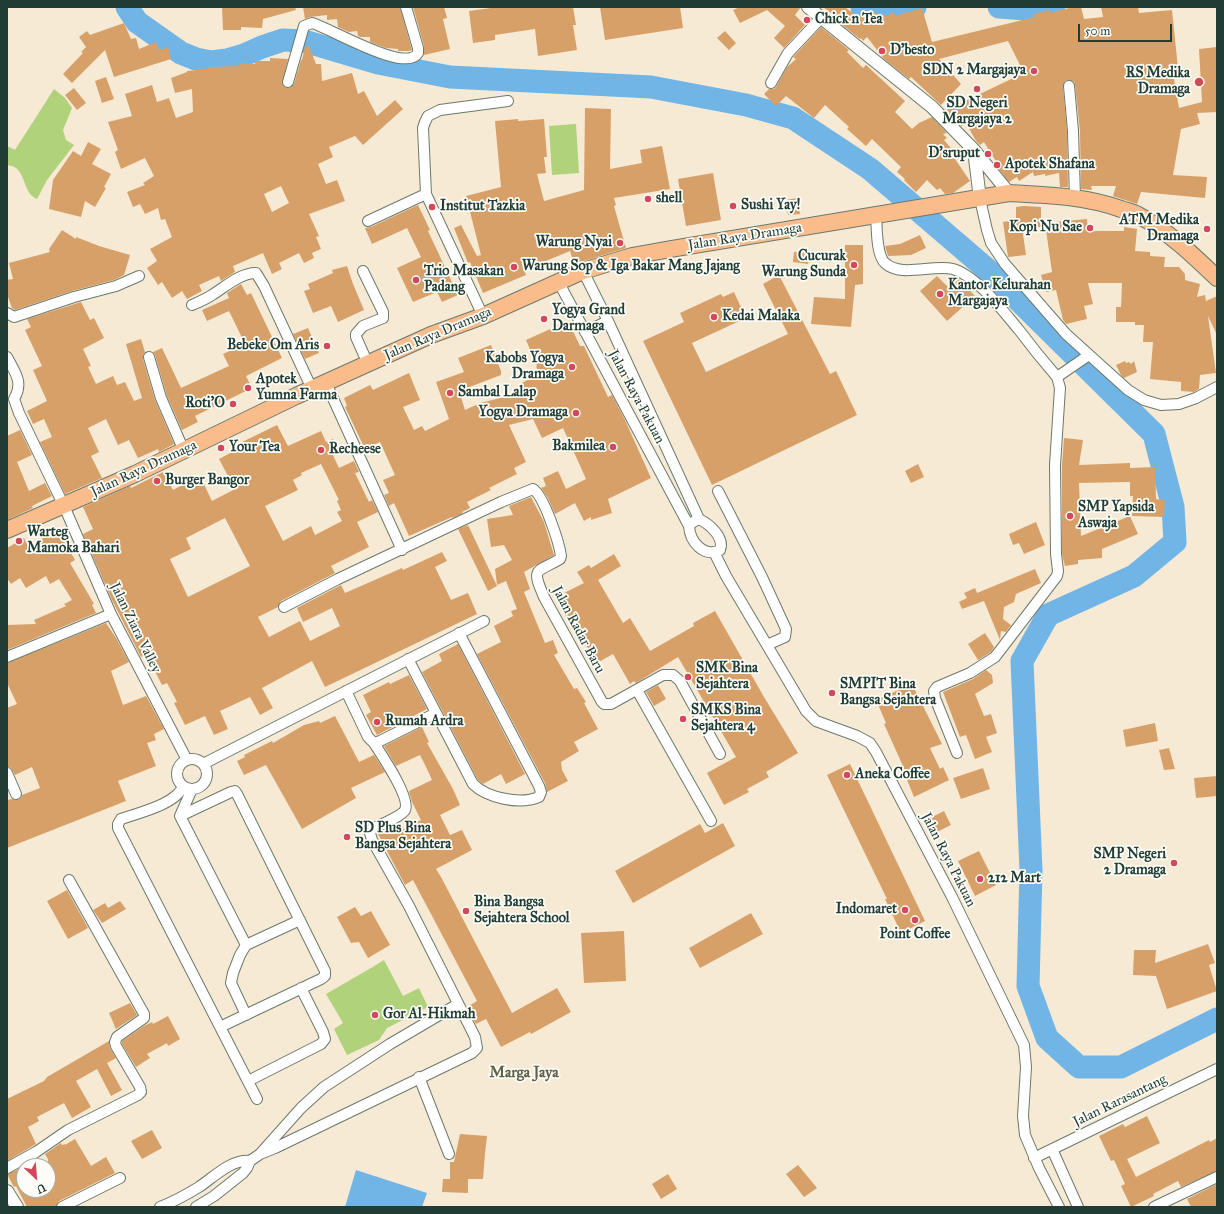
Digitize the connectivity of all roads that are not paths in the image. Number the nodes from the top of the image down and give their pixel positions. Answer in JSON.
{"nodes":[{"id":1,"x":406,"y":7,"type":"edge"},
{"id":2,"x":808,"y":7,"type":"edge"},
{"id":3,"x":821,"y":18,"type":"junction"},
{"id":4,"x":288,"y":82,"type":"dead end"},
{"id":5,"x":771,"y":84,"type":"dead end"},
{"id":6,"x":1069,"y":86,"type":"dead end"},
{"id":7,"x":508,"y":101,"type":"dead end"},
{"id":8,"x":974,"y":150,"type":"junction"},
{"id":9,"x":1009,"y":193,"type":"junction"},
{"id":10,"x":426,"y":194,"type":"junction"},
{"id":11,"x":1075,"y":198,"type":"junction"},
{"id":12,"x":977,"y":199,"type":"junction"},
{"id":13,"x":876,"y":216,"type":"junction"},
{"id":14,"x":368,"y":221,"type":"dead end"},
{"id":15,"x":363,"y":271,"type":"dead end"},
{"id":16,"x":583,"y":271,"type":"junction"},
{"id":17,"x":139,"y":276,"type":"dead end"},
{"id":18,"x":1217,"y":278,"type":"edge"},
{"id":19,"x":558,"y":281,"type":"junction"},
{"id":20,"x":192,"y":305,"type":"dead end"},
{"id":21,"x":7,"y":313,"type":"edge"},
{"id":22,"x":483,"y":316,"type":"junction"},
{"id":23,"x":608,"y":321,"type":"junction"},
{"id":24,"x":585,"y":332,"type":"junction"},
{"id":25,"x":7,"y":357,"type":"edge"},
{"id":26,"x":148,"y":357,"type":"dead end"},
{"id":27,"x":1086,"y":357,"type":"junction"},
{"id":28,"x":368,"y":364,"type":"junction"},
{"id":29,"x":1059,"y":375,"type":"junction"},
{"id":30,"x":319,"y":386,"type":"junction"},
{"id":31,"x":1217,"y":387,"type":"edge"},
{"id":32,"x":184,"y":451,"type":"junction"},
{"id":33,"x":718,"y":491,"type":"dead end"},
{"id":34,"x":64,"y":506,"type":"junction"},
{"id":35,"x":699,"y":519,"type":"junction"},
{"id":36,"x":689,"y":526,"type":"junction"},
{"id":37,"x":7,"y":530,"type":"edge"},
{"id":38,"x":402,"y":550,"type":"junction"},
{"id":39,"x":717,"y":551,"type":"junction"},
{"id":40,"x":284,"y":607,"type":"dead end"},
{"id":41,"x":111,"y":614,"type":"junction"},
{"id":42,"x":484,"y":621,"type":"dead end"},
{"id":43,"x":459,"y":633,"type":"junction"},
{"id":44,"x":767,"y":645,"type":"junction"},
{"id":45,"x":7,"y":657,"type":"edge"},
{"id":46,"x":408,"y":659,"type":"junction"},
{"id":47,"x":637,"y":690,"type":"junction"},
{"id":48,"x":346,"y":691,"type":"junction"},
{"id":49,"x":436,"y":713,"type":"junction"},
{"id":50,"x":374,"y":742,"type":"junction"},
{"id":51,"x":957,"y":753,"type":"dead end"},
{"id":52,"x":720,"y":754,"type":"dead end"},
{"id":53,"x":187,"y":760,"type":"junction"},
{"id":54,"x":204,"y":764,"type":"junction"},
{"id":55,"x":7,"y":773,"type":"edge"},
{"id":56,"x":188,"y":788,"type":"junction"},
{"id":57,"x":16,"y":794,"type":"dead end"},
{"id":58,"x":180,"y":816,"type":"junction"},
{"id":59,"x":711,"y":822,"type":"dead end"},
{"id":60,"x":69,"y":880,"type":"dead end"},
{"id":61,"x":300,"y":920,"type":"junction"},
{"id":62,"x":246,"y":945,"type":"junction"},
{"id":63,"x":301,"y":988,"type":"junction"},
{"id":64,"x":458,"y":1004,"type":"junction"},
{"id":65,"x":246,"y":1015,"type":"junction"},
{"id":66,"x":220,"y":1027,"type":"junction"},
{"id":67,"x":1217,"y":1069,"type":"edge"},
{"id":68,"x":419,"y":1077,"type":"junction"},
{"id":69,"x":248,"y":1081,"type":"junction"},
{"id":70,"x":257,"y":1099,"type":"dead end"},
{"id":71,"x":1052,"y":1149,"type":"junction"},
{"id":72,"x":260,"y":1154,"type":"junction"},
{"id":73,"x":449,"y":1154,"type":"dead end"},
{"id":74,"x":1034,"y":1158,"type":"junction"},
{"id":75,"x":250,"y":1161,"type":"junction"},
{"id":76,"x":7,"y":1168,"type":"edge"},
{"id":77,"x":1217,"y":1177,"type":"edge"},
{"id":78,"x":120,"y":1178,"type":"dead end"},
{"id":79,"x":7,"y":1192,"type":"edge"},
{"id":80,"x":16,"y":1207,"type":"edge"},
{"id":81,"x":62,"y":1207,"type":"edge"},
{"id":82,"x":160,"y":1207,"type":"edge"},
{"id":83,"x":196,"y":1207,"type":"edge"},
{"id":84,"x":1059,"y":1207,"type":"edge"},
{"id":85,"x":1078,"y":1207,"type":"edge"},
{"id":86,"x":1154,"y":1207,"type":"edge"}],
"edges":[{"from":1,"to":4,"type":"street"},
{"from":2,"to":3,"type":"street"},
{"from":3,"to":5,"type":"street"},
{"from":3,"to":8,"type":"street"},
{"from":6,"to":11,"type":"street"},
{"from":7,"to":10,"type":"street"},
{"from":8,"to":9,"type":"street"},
{"from":8,"to":12,"type":"street"},
{"from":9,"to":11,"type":"highway","name":"Jalan Raya Dramaga"},
{"from":9,"to":12,"type":"highway","name":"Jalan Raya Dramaga"},
{"from":10,"to":14,"type":"street"},
{"from":10,"to":22,"type":"street"},
{"from":11,"to":18,"type":"highway","name":"Jalan Raya Dramaga"},
{"from":12,"to":13,"type":"highway","name":"Jalan Raya Dramaga"},
{"from":12,"to":27,"type":"street"},
{"from":13,"to":16,"type":"highway","name":"Jalan Raya Dramaga"},
{"from":13,"to":29,"type":"street"},
{"from":15,"to":28,"type":"street"},
{"from":16,"to":19,"type":"highway","name":"Jalan Raya Dramaga"},
{"from":16,"to":23,"type":"street","name":"Jalan Raya Pakuan"},
{"from":17,"to":21,"type":"street"},
{"from":19,"to":22,"type":"highway","name":"Jalan Raya Dramaga"},
{"from":19,"to":24,"type":"street","name":"Jalan Raya Pakuan"},
{"from":20,"to":30,"type":"street"},
{"from":22,"to":28,"type":"highway","name":"Jalan Raya Dramaga"},
{"from":23,"to":24,"type":"street"},
{"from":23,"to":35,"type":"street","name":"Jalan Raya Pakuan"},
{"from":24,"to":36,"type":"street","name":"Jalan Raya Pakuan"},
{"from":25,"to":34,"type":"street","name":"Jalan Ziara Valley"},
{"from":26,"to":32,"type":"street"},
{"from":27,"to":29,"type":"street"},
{"from":27,"to":31,"type":"street"},
{"from":28,"to":30,"type":"highway","name":"Jalan Raya Dramaga"},
{"from":29,"to":51,"type":"street"},
{"from":30,"to":32,"type":"highway","name":"Jalan Raya Dramaga"},
{"from":30,"to":38,"type":"street"},
{"from":32,"to":34,"type":"highway","name":"Jalan Raya Dramaga"},
{"from":33,"to":44,"type":"street"},
{"from":34,"to":37,"type":"highway","name":"Jalan Raya Dramaga"},
{"from":34,"to":41,"type":"street","name":"Jalan Ziara Valley"},
{"from":35,"to":36,"type":"street"},
{"from":35,"to":39,"type":"street"},
{"from":36,"to":39,"type":"street"},
{"from":38,"to":40,"type":"street","name":"Jalan Radar Baru"},
{"from":38,"to":47,"type":"street","name":"Jalan Radar Baru"},
{"from":39,"to":44,"type":"street","name":"Jalan Raya Pakuan"},
{"from":41,"to":45,"type":"street"},
{"from":41,"to":53,"type":"street","name":"Jalan Ziara Valley"},
{"from":42,"to":43,"type":"street"},
{"from":43,"to":46,"type":"street"},
{"from":43,"to":49,"type":"street"},
{"from":44,"to":74,"type":"street","name":"Jalan Raya Pakuan"},
{"from":46,"to":48,"type":"street"},
{"from":46,"to":49,"type":"street"},
{"from":47,"to":52,"type":"street","name":"Jalan Radar Baru"},
{"from":47,"to":59,"type":"street"},
{"from":48,"to":50,"type":"street"},
{"from":48,"to":54,"type":"street"},
{"from":49,"to":50,"type":"street"},
{"from":50,"to":64,"type":"street"},
{"from":53,"to":54,"type":"street"},
{"from":53,"to":56,"type":"street"},
{"from":54,"to":56,"type":"street"},
{"from":55,"to":57,"type":"street"},
{"from":56,"to":58,"type":"street"},
{"from":56,"to":66,"type":"street"},
{"from":58,"to":61,"type":"street"},
{"from":58,"to":62,"type":"street"},
{"from":60,"to":76,"type":"street"},
{"from":61,"to":62,"type":"street"},
{"from":61,"to":63,"type":"street"},
{"from":62,"to":65,"type":"street"},
{"from":63,"to":65,"type":"street"},
{"from":63,"to":69,"type":"street"},
{"from":64,"to":68,"type":"street"},
{"from":64,"to":72,"type":"street"},
{"from":65,"to":66,"type":"street"},
{"from":66,"to":69,"type":"street"},
{"from":67,"to":71,"type":"street","name":"Jalan Rarasantang"},
{"from":68,"to":72,"type":"street"},
{"from":68,"to":73,"type":"street"},
{"from":69,"to":70,"type":"street"},
{"from":71,"to":74,"type":"street","name":"Jalan Rarasantang"},
{"from":71,"to":85,"type":"street"},
{"from":72,"to":75,"type":"street"},
{"from":74,"to":84,"type":"street","name":"Jalan Raya Pakuan"},
{"from":75,"to":82,"type":"street"},
{"from":75,"to":83,"type":"street"},
{"from":77,"to":86,"type":"street"},
{"from":78,"to":81,"type":"street"},
{"from":79,"to":80,"type":"street"}]}
